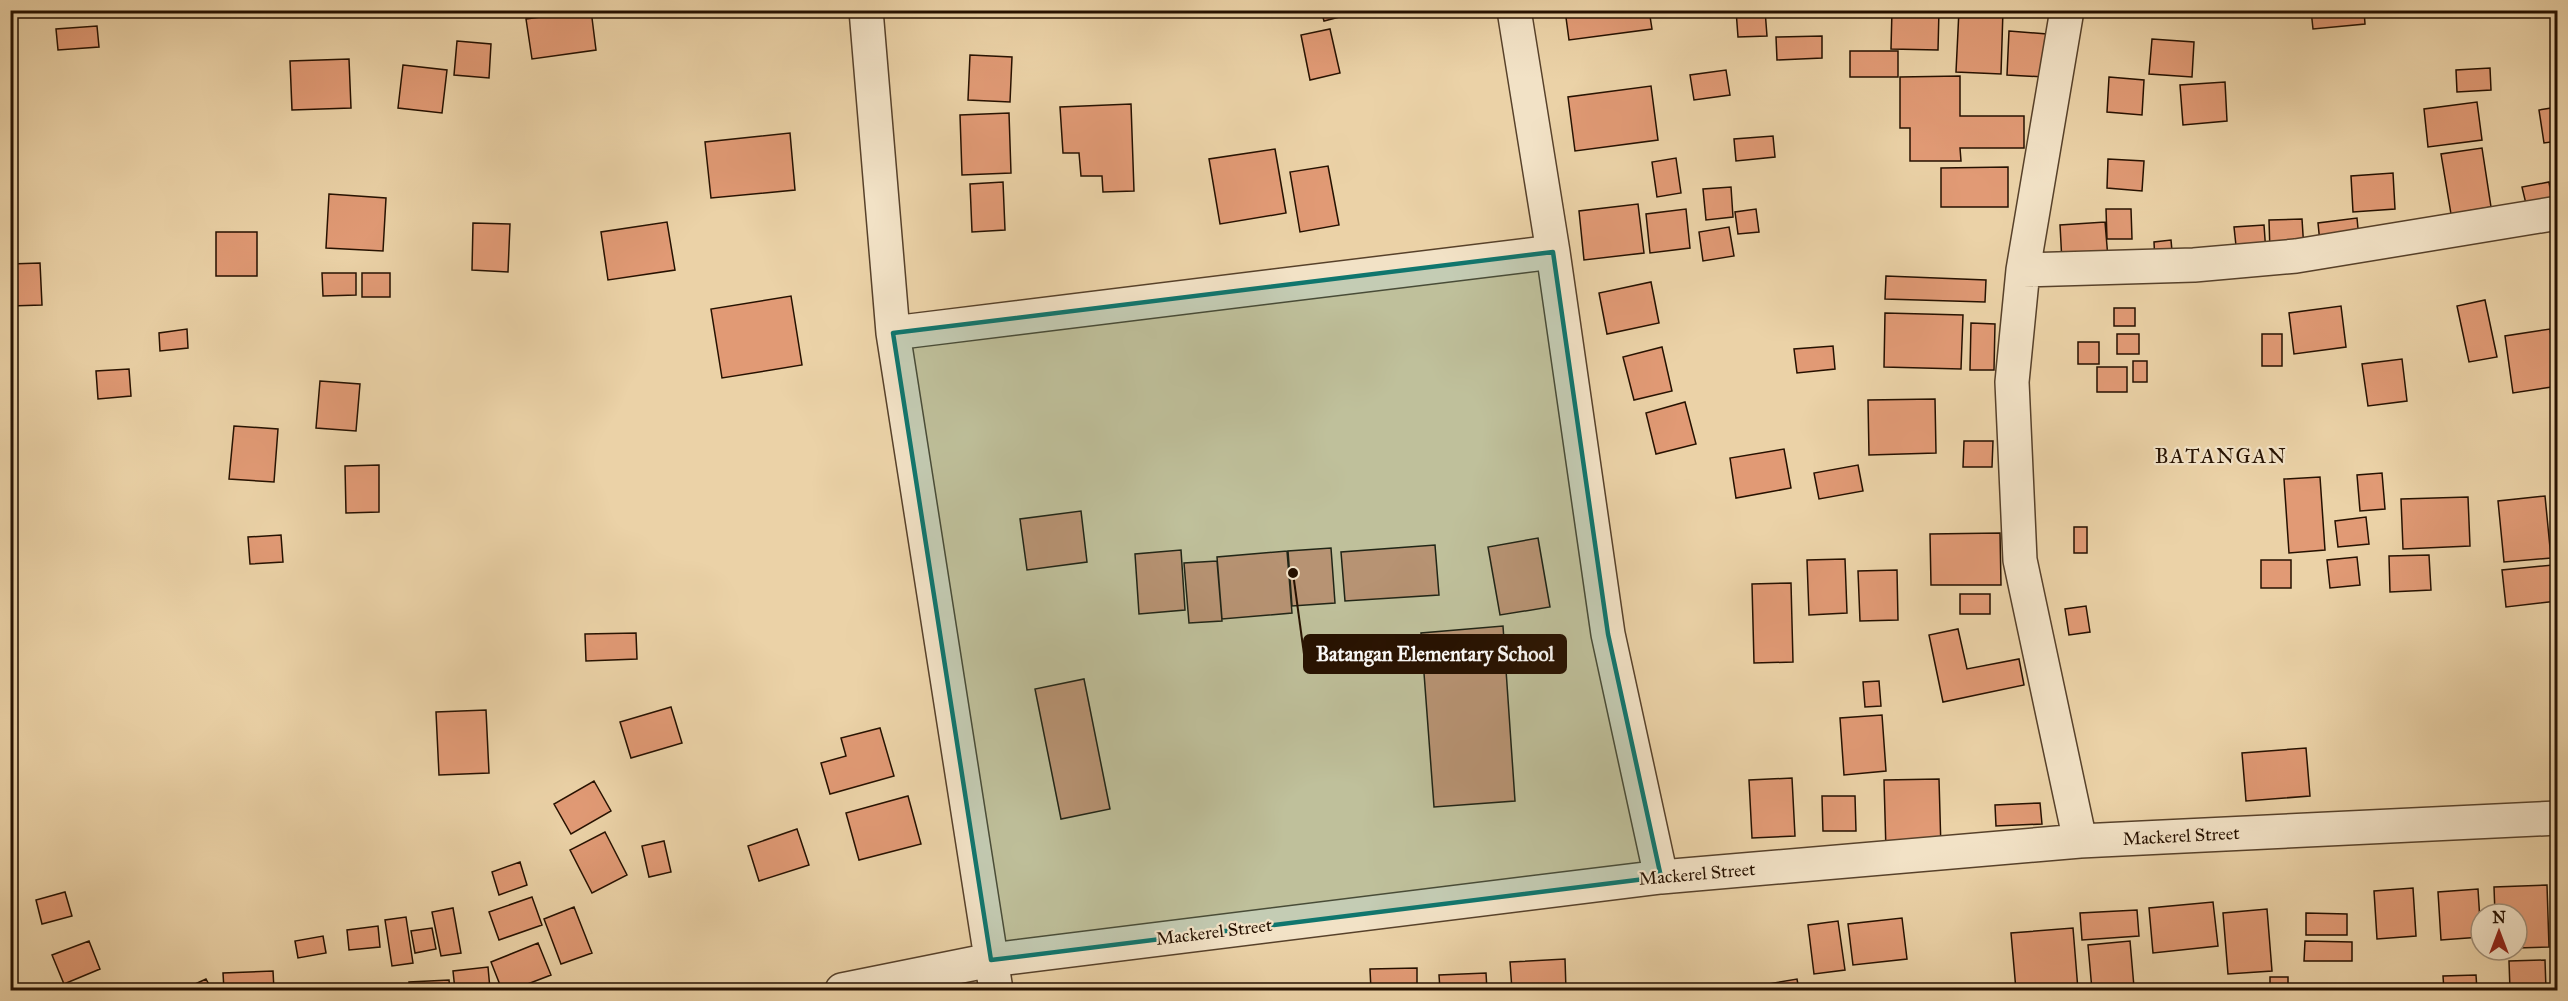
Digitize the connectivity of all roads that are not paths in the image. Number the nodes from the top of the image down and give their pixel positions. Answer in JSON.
{"nodes":[{"id":1,"x":866,"y":10,"type":"edge"},
{"id":2,"x":1514,"y":10,"type":"edge"},
{"id":3,"x":2067,"y":10,"type":"edge"},
{"id":4,"x":2558,"y":213,"type":"edge"},
{"id":5,"x":1553,"y":252,"type":"junction"},
{"id":6,"x":2023,"y":270,"type":"junction"},
{"id":7,"x":893,"y":333,"type":"junction"},
{"id":8,"x":2558,"y":818,"type":"edge"},
{"id":9,"x":2080,"y":841,"type":"junction"},
{"id":10,"x":1661,"y":877,"type":"junction"},
{"id":11,"x":994,"y":975,"type":"edge"},
{"id":12,"x":842,"y":990,"type":"edge"}],
"edges":[{"from":1,"to":7,"type":"street"},
{"from":2,"to":5,"type":"street"},
{"from":3,"to":6,"type":"street"},
{"from":4,"to":6,"type":"street"},
{"from":5,"to":7,"type":"street"},
{"from":5,"to":10,"type":"street"},
{"from":6,"to":9,"type":"street"},
{"from":7,"to":11,"type":"street"},
{"from":8,"to":9,"type":"street","name":"Mackerel Street"},
{"from":9,"to":10,"type":"street","name":"Mackerel Street"},
{"from":10,"to":11,"type":"street","name":"Mackerel Street"},
{"from":11,"to":12,"type":"street","name":"Mackerel Street"}]}
